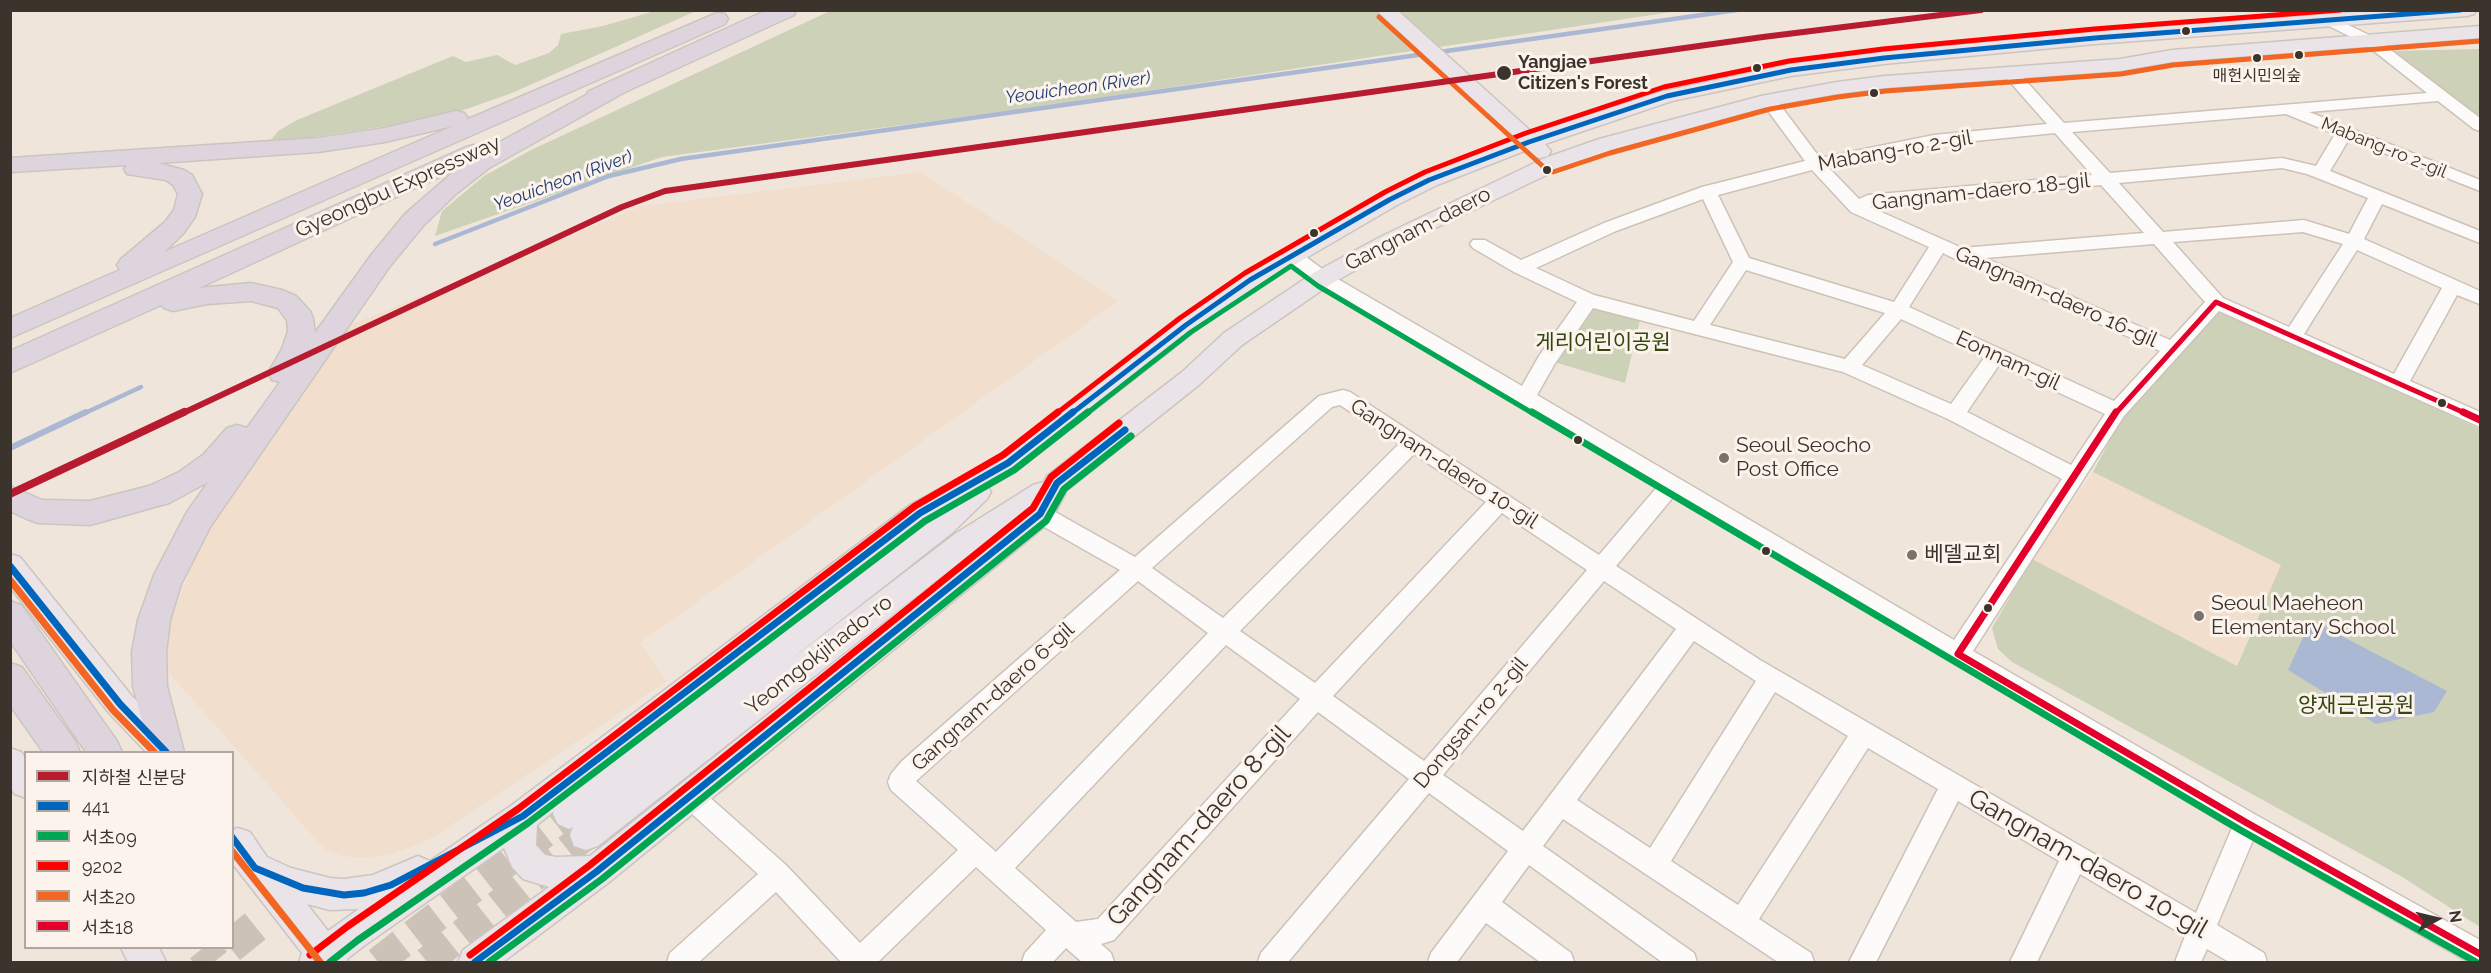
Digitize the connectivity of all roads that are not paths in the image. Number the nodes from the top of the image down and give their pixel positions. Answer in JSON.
{"nodes":[{"id":1,"x":736,"y":10,"type":"edge"},
{"id":2,"x":786,"y":10,"type":"edge"},
{"id":3,"x":1385,"y":10,"type":"edge"},
{"id":4,"x":2313,"y":10,"type":"edge"},
{"id":5,"x":2467,"y":10,"type":"edge"},
{"id":6,"x":2327,"y":16,"type":"edge"},
{"id":7,"x":2481,"y":32,"type":"edge"},
{"id":8,"x":2370,"y":41,"type":"junction"},
{"id":9,"x":2011,"y":74,"type":"junction"},
{"id":10,"x":588,"y":76,"type":"junction"},
{"id":11,"x":616,"y":88,"type":"junction"},
{"id":12,"x":2443,"y":96,"type":"junction"},
{"id":13,"x":1768,"y":100,"type":"junction"},
{"id":14,"x":2287,"y":109,"type":"junction"},
{"id":15,"x":2481,"y":126,"type":"edge"},
{"id":16,"x":2060,"y":128,"type":"junction"},
{"id":17,"x":2345,"y":132,"type":"junction"},
{"id":18,"x":1529,"y":142,"type":"junction"},
{"id":19,"x":1553,"y":163,"type":"junction"},
{"id":20,"x":1816,"y":164,"type":"junction"},
{"id":21,"x":10,"y":165,"type":"edge"},
{"id":22,"x":2320,"y":173,"type":"junction"},
{"id":23,"x":10,"y":176,"type":"edge"},
{"id":24,"x":2105,"y":178,"type":"junction"},
{"id":25,"x":2481,"y":186,"type":"edge"},
{"id":26,"x":1708,"y":192,"type":"junction"},
{"id":27,"x":2377,"y":197,"type":"junction"},
{"id":28,"x":1857,"y":208,"type":"junction"},
{"id":29,"x":2481,"y":237,"type":"edge"},
{"id":30,"x":2158,"y":238,"type":"junction"},
{"id":31,"x":2354,"y":241,"type":"junction"},
{"id":32,"x":1479,"y":244,"type":"dead end"},
{"id":33,"x":1939,"y":245,"type":"junction"},
{"id":34,"x":1959,"y":254,"type":"junction"},
{"id":35,"x":1292,"y":255,"type":"junction"},
{"id":36,"x":1742,"y":262,"type":"junction"},
{"id":37,"x":1520,"y":268,"type":"junction"},
{"id":38,"x":1323,"y":278,"type":"junction"},
{"id":39,"x":2452,"y":286,"type":"junction"},
{"id":40,"x":2481,"y":298,"type":"edge"},
{"id":41,"x":1588,"y":300,"type":"junction"},
{"id":42,"x":2216,"y":302,"type":"junction"},
{"id":43,"x":1898,"y":310,"type":"junction"},
{"id":44,"x":1699,"y":327,"type":"junction"},
{"id":45,"x":12,"y":328,"type":"edge"},
{"id":46,"x":2292,"y":336,"type":"junction"},
{"id":47,"x":2173,"y":349,"type":"junction"},
{"id":48,"x":1996,"y":355,"type":"junction"},
{"id":49,"x":19,"y":359,"type":"edge"},
{"id":50,"x":1848,"y":367,"type":"junction"},
{"id":51,"x":2399,"y":383,"type":"junction"},
{"id":52,"x":1525,"y":398,"type":"junction"},
{"id":53,"x":2117,"y":411,"type":"junction"},
{"id":54,"x":1955,"y":414,"type":"junction"},
{"id":55,"x":2481,"y":420,"type":"edge"},
{"id":56,"x":1412,"y":444,"type":"junction"},
{"id":57,"x":1008,"y":463,"type":"junction"},
{"id":58,"x":2075,"y":476,"type":"junction"},
{"id":59,"x":1057,"y":483,"type":"junction"},
{"id":60,"x":1672,"y":484,"type":"junction"},
{"id":61,"x":10,"y":497,"type":"edge"},
{"id":62,"x":1500,"y":501,"type":"junction"},
{"id":63,"x":1040,"y":514,"type":"junction"},
{"id":64,"x":10,"y":564,"type":"edge"},
{"id":65,"x":1603,"y":567,"type":"junction"},
{"id":66,"x":1137,"y":570,"type":"junction"},
{"id":67,"x":10,"y":614,"type":"edge"},
{"id":68,"x":1691,"y":627,"type":"junction"},
{"id":69,"x":1224,"y":632,"type":"junction"},
{"id":70,"x":1958,"y":654,"type":"junction"},
{"id":71,"x":10,"y":677,"type":"edge"},
{"id":72,"x":1771,"y":678,"type":"junction"},
{"id":73,"x":1316,"y":697,"type":"junction"},
{"id":74,"x":1864,"y":733,"type":"junction"},
{"id":75,"x":62,"y":751,"type":"edge"},
{"id":76,"x":104,"y":751,"type":"edge"},
{"id":77,"x":164,"y":751,"type":"edge"},
{"id":78,"x":166,"y":751,"type":"edge"},
{"id":79,"x":10,"y":762,"type":"edge"},
{"id":80,"x":1424,"y":778,"type":"junction"},
{"id":81,"x":24,"y":781,"type":"edge"},
{"id":82,"x":1953,"y":785,"type":"junction"},
{"id":83,"x":689,"y":795,"type":"junction"},
{"id":84,"x":1560,"y":803,"type":"junction"},
{"id":85,"x":523,"y":816,"type":"junction"},
{"id":86,"x":2247,"y":823,"type":"junction"},
{"id":87,"x":235,"y":839,"type":"edge"},
{"id":88,"x":977,"y":849,"type":"junction"},
{"id":89,"x":1526,"y":849,"type":"junction"},
{"id":90,"x":2075,"y":856,"type":"junction"},
{"id":91,"x":1654,"y":865,"type":"junction"},
{"id":92,"x":998,"y":868,"type":"junction"},
{"id":93,"x":596,"y":872,"type":"junction"},
{"id":94,"x":777,"y":874,"type":"junction"},
{"id":95,"x":1484,"y":905,"type":"junction"},
{"id":96,"x":1742,"y":923,"type":"junction"},
{"id":97,"x":2202,"y":930,"type":"junction"},
{"id":98,"x":1068,"y":932,"type":"junction"},
{"id":99,"x":139,"y":949,"type":"edge"},
{"id":100,"x":2481,"y":954,"type":"edge"},
{"id":101,"x":486,"y":957,"type":"edge"},
{"id":102,"x":324,"y":960,"type":"edge"},
{"id":103,"x":859,"y":962,"type":"edge"},
{"id":104,"x":149,"y":963,"type":"edge"},
{"id":105,"x":680,"y":963,"type":"edge"},
{"id":106,"x":1035,"y":963,"type":"edge"},
{"id":107,"x":1101,"y":963,"type":"edge"},
{"id":108,"x":1271,"y":963,"type":"edge"},
{"id":109,"x":1441,"y":963,"type":"edge"},
{"id":110,"x":1561,"y":963,"type":"edge"},
{"id":111,"x":1684,"y":963,"type":"edge"},
{"id":112,"x":1801,"y":963,"type":"edge"},
{"id":113,"x":1862,"y":963,"type":"edge"},
{"id":114,"x":2024,"y":963,"type":"edge"},
{"id":115,"x":2188,"y":963,"type":"edge"},
{"id":116,"x":2254,"y":963,"type":"edge"}],
"edges":[{"from":1,"to":10,"type":"highway","name":"Gyeongbu Expressway"},
{"from":2,"to":11,"type":"highway","name":"Gyeongbu Expressway"},
{"from":3,"to":18,"type":"main road"},
{"from":4,"to":6,"type":"street"},
{"from":5,"to":6,"type":"main road","name":"Gangnam-daero"},
{"from":6,"to":8,"type":"street"},
{"from":6,"to":18,"type":"main road","name":"Gangnam-daero"},
{"from":7,"to":8,"type":"main road","name":"Gangnam-daero"},
{"from":8,"to":9,"type":"main road","name":"Gangnam-daero"},
{"from":8,"to":12,"type":"street"},
{"from":9,"to":13,"type":"main road","name":"Gangnam-daero"},
{"from":9,"to":16,"type":"street","name":"Gangnam-daero 18-gil"},
{"from":10,"to":21,"type":"highway"},
{"from":10,"to":45,"type":"highway","name":"Gyeongbu Expressway"},
{"from":11,"to":49,"type":"highway","name":"Gyeongbu Expressway"},
{"from":11,"to":78,"type":"highway"},
{"from":12,"to":14,"type":"street","name":"Mabang-ro 2-gil"},
{"from":12,"to":15,"type":"street"},
{"from":13,"to":19,"type":"main road","name":"Gangnam-daero"},
{"from":13,"to":20,"type":"street","name":"Gangnam-daero 16-gil"},
{"from":14,"to":16,"type":"street","name":"Mabang-ro 2-gil"},
{"from":14,"to":17,"type":"street","name":"Mabang-ro 2-gil"},
{"from":16,"to":20,"type":"street","name":"Mabang-ro 2-gil"},
{"from":16,"to":24,"type":"street","name":"Gangnam-daero 18-gil"},
{"from":17,"to":22,"type":"street"},
{"from":17,"to":25,"type":"street","name":"Mabang-ro 2-gil"},
{"from":18,"to":19,"type":"main road"},
{"from":18,"to":35,"type":"main road","name":"Gangnam-daero"},
{"from":19,"to":38,"type":"main road","name":"Gangnam-daero"},
{"from":20,"to":26,"type":"street","name":"Mabang-ro 2-gil"},
{"from":20,"to":28,"type":"street","name":"Gangnam-daero 16-gil"},
{"from":22,"to":24,"type":"street","name":"Gangnam-daero 18-gil"},
{"from":22,"to":27,"type":"street","name":"Gangnam-daero 18-gil"},
{"from":23,"to":45,"type":"highway"},
{"from":24,"to":28,"type":"street","name":"Gangnam-daero 18-gil"},
{"from":24,"to":30,"type":"street","name":"Gangnam-daero 18-gil"},
{"from":26,"to":36,"type":"street"},
{"from":26,"to":37,"type":"street","name":"Mabang-ro 2-gil"},
{"from":27,"to":29,"type":"street","name":"Gangnam-daero 18-gil"},
{"from":27,"to":31,"type":"street"},
{"from":28,"to":33,"type":"street","name":"Gangnam-daero 16-gil"},
{"from":30,"to":31,"type":"street"},
{"from":30,"to":34,"type":"street"},
{"from":30,"to":42,"type":"street","name":"Gangnam-daero 18-gil"},
{"from":31,"to":39,"type":"street"},
{"from":31,"to":46,"type":"street"},
{"from":32,"to":37,"type":"street"},
{"from":33,"to":34,"type":"street","name":"Gangnam-daero 16-gil"},
{"from":33,"to":43,"type":"street","name":"Gangnam-daero 16-gil"},
{"from":34,"to":47,"type":"street","name":"Gangnam-daero 16-gil"},
{"from":35,"to":38,"type":"street"},
{"from":35,"to":57,"type":"main road","name":"Gangnam-daero"},
{"from":36,"to":43,"type":"street","name":"Eonnam-gil"},
{"from":36,"to":44,"type":"street"},
{"from":37,"to":41,"type":"street"},
{"from":38,"to":52,"type":"street"},
{"from":38,"to":59,"type":"main road","name":"Gangnam-daero"},
{"from":39,"to":40,"type":"street"},
{"from":39,"to":51,"type":"street"},
{"from":41,"to":44,"type":"street"},
{"from":41,"to":52,"type":"street"},
{"from":42,"to":46,"type":"street"},
{"from":42,"to":47,"type":"street"},
{"from":43,"to":48,"type":"street","name":"Eonnam-gil"},
{"from":43,"to":50,"type":"street","name":"Gangnam-daero 16-gil"},
{"from":44,"to":50,"type":"street"},
{"from":46,"to":51,"type":"street"},
{"from":47,"to":53,"type":"street"},
{"from":48,"to":53,"type":"street","name":"Eonnam-gil"},
{"from":48,"to":54,"type":"street"},
{"from":49,"to":61,"type":"highway"},
{"from":50,"to":54,"type":"street"},
{"from":51,"to":55,"type":"street"},
{"from":52,"to":60,"type":"street"},
{"from":53,"to":58,"type":"street"},
{"from":54,"to":58,"type":"street"},
{"from":56,"to":62,"type":"street","name":"Gangnam-daero 10-gil"},
{"from":56,"to":66,"type":"street","name":"Gangnam-daero 10-gil"},
{"from":56,"to":69,"type":"street"},
{"from":57,"to":59,"type":"main road","name":"Yeomgokjihado-ro"},
{"from":57,"to":85,"type":"main road","name":"Gangnam-daero"},
{"from":58,"to":70,"type":"street"},
{"from":59,"to":63,"type":"main road","name":"Gangnam-daero"},
{"from":60,"to":65,"type":"street","name":"Dongsan-ro 2-gil"},
{"from":60,"to":70,"type":"street"},
{"from":62,"to":65,"type":"street","name":"Gangnam-daero 10-gil"},
{"from":62,"to":73,"type":"street","name":"Gangnam-daero 8-gil"},
{"from":63,"to":66,"type":"street"},
{"from":63,"to":83,"type":"main road","name":"Gangnam-daero"},
{"from":64,"to":77,"type":"main road"},
{"from":65,"to":68,"type":"street","name":"Gangnam-daero 10-gil"},
{"from":65,"to":80,"type":"street","name":"Dongsan-ro 2-gil"},
{"from":66,"to":69,"type":"street"},
{"from":66,"to":88,"type":"street","name":"Gangnam-daero 6-gil"},
{"from":67,"to":76,"type":"highway"},
{"from":68,"to":72,"type":"street","name":"Gangnam-daero 10-gil"},
{"from":68,"to":84,"type":"street"},
{"from":69,"to":73,"type":"street"},
{"from":69,"to":92,"type":"street"},
{"from":70,"to":86,"type":"street"},
{"from":71,"to":75,"type":"highway"},
{"from":72,"to":74,"type":"street","name":"Gangnam-daero 10-gil"},
{"from":72,"to":91,"type":"street"},
{"from":73,"to":80,"type":"street"},
{"from":73,"to":98,"type":"street","name":"Gangnam-daero 8-gil"},
{"from":74,"to":82,"type":"street","name":"Gangnam-daero 10-gil"},
{"from":74,"to":96,"type":"street"},
{"from":79,"to":81,"type":"main road"},
{"from":80,"to":89,"type":"street"},
{"from":80,"to":108,"type":"street","name":"Dongsan-ro 2-gil"},
{"from":82,"to":90,"type":"street","name":"Gangnam-daero 10-gil"},
{"from":82,"to":113,"type":"street","name":"Gangnam-daero 10-gil"},
{"from":83,"to":93,"type":"main road","name":"Gangnam-daero"},
{"from":83,"to":94,"type":"street"},
{"from":84,"to":89,"type":"street"},
{"from":84,"to":91,"type":"street"},
{"from":85,"to":87,"type":"main road"},
{"from":85,"to":93,"type":"main road"},
{"from":85,"to":102,"type":"main road"},
{"from":86,"to":97,"type":"street"},
{"from":86,"to":100,"type":"street"},
{"from":87,"to":102,"type":"main road"},
{"from":88,"to":92,"type":"street","name":"Gangnam-daero 6-gil"},
{"from":88,"to":103,"type":"street"},
{"from":89,"to":95,"type":"street"},
{"from":89,"to":111,"type":"street"},
{"from":90,"to":97,"type":"street","name":"Gangnam-daero 10-gil"},
{"from":90,"to":114,"type":"street"},
{"from":91,"to":96,"type":"street"},
{"from":92,"to":98,"type":"street","name":"Gangnam-daero 6-gil"},
{"from":93,"to":101,"type":"main road","name":"Gangnam-daero"},
{"from":94,"to":103,"type":"street"},
{"from":94,"to":105,"type":"street"},
{"from":95,"to":109,"type":"street"},
{"from":95,"to":110,"type":"street"},
{"from":96,"to":112,"type":"street"},
{"from":97,"to":115,"type":"street"},
{"from":97,"to":116,"type":"street","name":"Gangnam-daero 10-gil"},
{"from":98,"to":106,"type":"street"},
{"from":98,"to":107,"type":"street","name":"Gangnam-daero 6-gil"},
{"from":99,"to":104,"type":"main road"}]}
